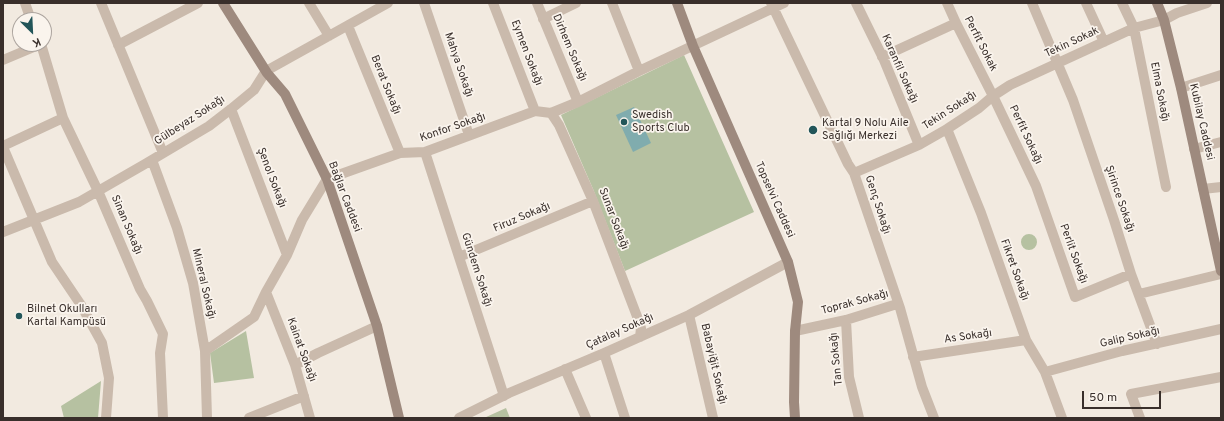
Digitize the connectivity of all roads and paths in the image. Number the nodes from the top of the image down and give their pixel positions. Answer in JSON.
{"nodes":[{"id":1,"x":101,"y":3,"type":"edge"},
{"id":2,"x":198,"y":3,"type":"edge"},
{"id":3,"x":223,"y":3,"type":"edge"},
{"id":4,"x":309,"y":3,"type":"edge"},
{"id":5,"x":388,"y":3,"type":"edge"},
{"id":6,"x":424,"y":3,"type":"edge"},
{"id":7,"x":493,"y":3,"type":"edge"},
{"id":8,"x":537,"y":3,"type":"edge"},
{"id":9,"x":576,"y":3,"type":"edge"},
{"id":10,"x":612,"y":3,"type":"edge"},
{"id":11,"x":677,"y":3,"type":"edge"},
{"id":12,"x":784,"y":3,"type":"edge"},
{"id":13,"x":856,"y":3,"type":"edge"},
{"id":14,"x":947,"y":3,"type":"edge"},
{"id":15,"x":1032,"y":3,"type":"edge"},
{"id":16,"x":1086,"y":3,"type":"edge"},
{"id":17,"x":1122,"y":3,"type":"edge"},
{"id":18,"x":1157,"y":3,"type":"edge"},
{"id":19,"x":1207,"y":3,"type":"edge"},
{"id":20,"x":773,"y":6,"type":"edge"},
{"id":21,"x":543,"y":19,"type":"junction"},
{"id":22,"x":1164,"y":20,"type":"junction"},
{"id":23,"x":956,"y":23,"type":"junction"},
{"id":24,"x":348,"y":26,"type":"junction"},
{"id":25,"x":1134,"y":28,"type":"junction"},
{"id":26,"x":329,"y":36,"type":"junction"},
{"id":27,"x":1104,"y":42,"type":"junction"},
{"id":28,"x":118,"y":46,"type":"junction"},
{"id":29,"x":693,"y":46,"type":"junction"},
{"id":30,"x":22,"y":52,"type":"edge"},
{"id":31,"x":43,"y":52,"type":"edge"},
{"id":32,"x":882,"y":57,"type":"junction"},
{"id":33,"x":3,"y":60,"type":"edge"},
{"id":34,"x":1057,"y":63,"type":"junction"},
{"id":35,"x":639,"y":71,"type":"junction"},
{"id":36,"x":266,"y":72,"type":"junction"},
{"id":37,"x":1221,"y":75,"type":"edge"},
{"id":38,"x":1181,"y":88,"type":"junction"},
{"id":39,"x":993,"y":96,"type":"junction"},
{"id":40,"x":578,"y":102,"type":"junction"},
{"id":41,"x":231,"y":109,"type":"junction"},
{"id":42,"x":536,"y":111,"type":"junction"},
{"id":43,"x":551,"y":114,"type":"junction"},
{"id":44,"x":63,"y":118,"type":"junction"},
{"id":45,"x":947,"y":129,"type":"junction"},
{"id":46,"x":469,"y":135,"type":"junction"},
{"id":47,"x":1221,"y":142,"type":"edge"},
{"id":48,"x":919,"y":145,"type":"junction"},
{"id":49,"x":3,"y":146,"type":"edge"},
{"id":50,"x":1194,"y":149,"type":"junction"},
{"id":51,"x":425,"y":152,"type":"junction"},
{"id":52,"x":163,"y":153,"type":"junction"},
{"id":53,"x":400,"y":153,"type":"junction"},
{"id":54,"x":152,"y":160,"type":"junction"},
{"id":55,"x":854,"y":173,"type":"junction"},
{"id":56,"x":327,"y":179,"type":"junction"},
{"id":57,"x":1036,"y":186,"type":"joint"},
{"id":58,"x":1166,"y":187,"type":"dead end"},
{"id":59,"x":1221,"y":187,"type":"edge"},
{"id":60,"x":1203,"y":189,"type":"junction"},
{"id":61,"x":98,"y":191,"type":"junction"},
{"id":62,"x":593,"y":201,"type":"junction"},
{"id":63,"x":35,"y":219,"type":"junction"},
{"id":64,"x":3,"y":232,"type":"edge"},
{"id":65,"x":287,"y":255,"type":"junction"},
{"id":66,"x":459,"y":257,"type":"junction"},
{"id":67,"x":788,"y":262,"type":"junction"},
{"id":68,"x":1221,"y":271,"type":"edge"},
{"id":69,"x":1131,"y":274,"type":"junction"},
{"id":70,"x":1221,"y":274,"type":"edge"},
{"id":71,"x":266,"y":292,"type":"junction"},
{"id":72,"x":1139,"y":294,"type":"junction"},
{"id":73,"x":897,"y":304,"type":"junction"},
{"id":74,"x":689,"y":314,"type":"junction"},
{"id":75,"x":846,"y":320,"type":"junction"},
{"id":76,"x":377,"y":326,"type":"junction"},
{"id":77,"x":1221,"y":329,"type":"edge"},
{"id":78,"x":795,"y":331,"type":"junction"},
{"id":79,"x":640,"y":337,"type":"junction"},
{"id":80,"x":1026,"y":340,"type":"junction"},
{"id":81,"x":1157,"y":344,"type":"junction"},
{"id":82,"x":205,"y":351,"type":"junction"},
{"id":83,"x":604,"y":353,"type":"junction"},
{"id":84,"x":913,"y":357,"type":"junction"},
{"id":85,"x":295,"y":365,"type":"junction"},
{"id":86,"x":565,"y":369,"type":"junction"},
{"id":87,"x":1045,"y":372,"type":"junction"},
{"id":88,"x":1221,"y":377,"type":"edge"},
{"id":89,"x":304,"y":396,"type":"junction"},
{"id":90,"x":504,"y":396,"type":"junction"},
{"id":91,"x":106,"y":418,"type":"edge"},
{"id":92,"x":163,"y":418,"type":"edge"},
{"id":93,"x":207,"y":418,"type":"edge"},
{"id":94,"x":249,"y":418,"type":"edge"},
{"id":95,"x":310,"y":418,"type":"edge"},
{"id":96,"x":399,"y":418,"type":"edge"},
{"id":97,"x":459,"y":418,"type":"edge"},
{"id":98,"x":586,"y":418,"type":"edge"},
{"id":99,"x":625,"y":418,"type":"edge"},
{"id":100,"x":713,"y":418,"type":"edge"},
{"id":101,"x":795,"y":418,"type":"edge"},
{"id":102,"x":859,"y":418,"type":"edge"},
{"id":103,"x":934,"y":418,"type":"edge"},
{"id":104,"x":1062,"y":418,"type":"edge"},
{"id":105,"x":1140,"y":418,"type":"edge"}],
"edges":[{"from":1,"to":28,"type":"street"},
{"from":2,"to":28,"type":"street"},
{"from":3,"to":36,"type":"street","name":"Bağlar Caddesi"},
{"from":4,"to":26,"type":"street"},
{"from":5,"to":24,"type":"street","name":"Gülbeyaz Sokağı"},
{"from":6,"to":46,"type":"street","name":"Mahya Sokağı"},
{"from":7,"to":42,"type":"street","name":"Eymen Sokağı"},
{"from":8,"to":21,"type":"street","name":"Dirhem Sokağı"},
{"from":9,"to":21,"type":"street"},
{"from":10,"to":35,"type":"street"},
{"from":11,"to":29,"type":"street","name":"Topselvi Caddesi"},
{"from":12,"to":20,"type":"street"},
{"from":13,"to":32,"type":"street","name":"Karanfil Sokağı"},
{"from":14,"to":23,"type":"street","name":"Perfit Sokak"},
{"from":15,"to":34,"type":"street","name":"Şirince Sokağı"},
{"from":16,"to":27,"type":"street"},
{"from":17,"to":25,"type":"street","name":"Elma Sokağı"},
{"from":18,"to":22,"type":"street","name":"Kubilay Caddesi"},
{"from":19,"to":22,"type":"street","name":"Tekin Sokak"},
{"from":20,"to":29,"type":"street"},
{"from":20,"to":55,"type":"street","name":"Genç Sokağı"},
{"from":21,"to":40,"type":"street","name":"Dirhem Sokağı"},
{"from":22,"to":25,"type":"street","name":"Tekin Sokak"},
{"from":22,"to":38,"type":"street","name":"Kubilay Caddesi"},
{"from":23,"to":32,"type":"street"},
{"from":23,"to":39,"type":"street","name":"Perfit Sokak"},
{"from":24,"to":26,"type":"street","name":"Gülbeyaz Sokağı"},
{"from":24,"to":53,"type":"street","name":"Berat Sokağı"},
{"from":25,"to":27,"type":"street","name":"Tekin Sokak"},
{"from":25,"to":58,"type":"street","name":"Elma Sokağı"},
{"from":26,"to":36,"type":"street","name":"Gülbeyaz Sokağı"},
{"from":27,"to":34,"type":"street","name":"Tekin Sokak"},
{"from":28,"to":52,"type":"street"},
{"from":29,"to":35,"type":"street"},
{"from":29,"to":67,"type":"street","name":"Topselvi Caddesi"},
{"from":30,"to":33,"type":"street"},
{"from":31,"to":44,"type":"street","name":"Sinan Sokağı"},
{"from":32,"to":48,"type":"street","name":"Karanfil Sokağı"},
{"from":34,"to":39,"type":"street","name":"Tekin Sokak"},
{"from":34,"to":69,"type":"street","name":"Şirince Sokağı"},
{"from":35,"to":40,"type":"street"},
{"from":36,"to":41,"type":"street","name":"Gülbeyaz Sokağı"},
{"from":36,"to":56,"type":"street","name":"Bağlar Caddesi"},
{"from":37,"to":38,"type":"street"},
{"from":38,"to":50,"type":"street","name":"Kubilay Caddesi"},
{"from":39,"to":45,"type":"street","name":"Tekin Sokağı"},
{"from":39,"to":57,"type":"street","name":"Perfit Sokağı"},
{"from":40,"to":43,"type":"street"},
{"from":41,"to":52,"type":"street","name":"Gülbeyaz Sokağı"},
{"from":41,"to":65,"type":"street","name":"Şenol Sokağı"},
{"from":42,"to":43,"type":"street"},
{"from":42,"to":46,"type":"street","name":"Konfor Sokağı"},
{"from":43,"to":62,"type":"street","name":"Sunar Sokağı"},
{"from":44,"to":49,"type":"street"},
{"from":44,"to":61,"type":"street","name":"Sinan Sokağı"},
{"from":45,"to":48,"type":"street","name":"Tekin Sokağı"},
{"from":45,"to":80,"type":"street","name":"Fikret Sokağı"},
{"from":46,"to":51,"type":"street","name":"Konfor Sokağı"},
{"from":47,"to":50,"type":"street"},
{"from":48,"to":55,"type":"street","name":"Tekin Sokağı"},
{"from":49,"to":63,"type":"street"},
{"from":50,"to":60,"type":"street","name":"Kubilay Caddesi"},
{"from":51,"to":53,"type":"street","name":"Konfor Sokağı"},
{"from":51,"to":66,"type":"street","name":"Gündem Sokağı"},
{"from":52,"to":54,"type":"street","name":"Gülbeyaz Sokağı"},
{"from":53,"to":56,"type":"street","name":"Konfor Sokağı"},
{"from":54,"to":61,"type":"street","name":"Gülbeyaz Sokağı"},
{"from":54,"to":82,"type":"street","name":"Mineral Sokağı"},
{"from":55,"to":73,"type":"street","name":"Genç Sokağı"},
{"from":56,"to":65,"type":"street"},
{"from":56,"to":76,"type":"street","name":"Bağlar Caddesi"},
{"from":57,"to":69,"type":"street","name":"Perlit Sokağı"},
{"from":59,"to":60,"type":"street"},
{"from":60,"to":68,"type":"street","name":"Kubilay Caddesi"},
{"from":61,"to":63,"type":"street","name":"Gülbeyaz Sokağı"},
{"from":61,"to":92,"type":"street","name":"Sinan Sokağı"},
{"from":62,"to":66,"type":"street","name":"Firuz Sokağı"},
{"from":62,"to":79,"type":"street","name":"Sunar Sokağı"},
{"from":63,"to":64,"type":"street","name":"Gülbeyaz Sokağı"},
{"from":63,"to":91,"type":"street"},
{"from":65,"to":71,"type":"street"},
{"from":66,"to":90,"type":"street","name":"Gündem Sokağı"},
{"from":67,"to":74,"type":"street","name":"Çatalay Sokağı"},
{"from":67,"to":78,"type":"street","name":"Topselvi Caddesi"},
{"from":69,"to":72,"type":"street","name":"Şirince Sokağı"},
{"from":70,"to":72,"type":"street"},
{"from":71,"to":82,"type":"street"},
{"from":71,"to":85,"type":"street","name":"Kainat Sokağı"},
{"from":72,"to":81,"type":"street","name":"Şirince Sokağı"},
{"from":73,"to":75,"type":"street","name":"Toprak Sokağı"},
{"from":73,"to":84,"type":"street","name":"Genç Sokağı"},
{"from":74,"to":79,"type":"street","name":"Çatalay Sokağı"},
{"from":74,"to":100,"type":"street","name":"Babayiğit Sokağı"},
{"from":75,"to":78,"type":"street","name":"Toprak Sokağı"},
{"from":75,"to":102,"type":"street","name":"Tan Sokağı"},
{"from":76,"to":85,"type":"street"},
{"from":76,"to":96,"type":"street","name":"Bağlar Caddesi"},
{"from":77,"to":81,"type":"street","name":"Galip Sokağı"},
{"from":78,"to":101,"type":"street","name":"Topselvi Caddesi"},
{"from":79,"to":83,"type":"street","name":"Çatalay Sokağı"},
{"from":80,"to":84,"type":"street","name":"As Sokağı"},
{"from":80,"to":87,"type":"street","name":"Fikret Sokağı"},
{"from":81,"to":87,"type":"street","name":"Galip Sokağı"},
{"from":82,"to":93,"type":"street","name":"Mineral Sokağı"},
{"from":83,"to":86,"type":"street","name":"Çatalay Sokağı"},
{"from":83,"to":99,"type":"street"},
{"from":84,"to":103,"type":"street","name":"Genç Sokağı"},
{"from":85,"to":89,"type":"street","name":"Kainat Sokağı"},
{"from":86,"to":90,"type":"street","name":"Çatalay Sokağı"},
{"from":86,"to":98,"type":"street"},
{"from":87,"to":104,"type":"street","name":"Fikret Sokağı"},
{"from":88,"to":105,"type":"street"},
{"from":89,"to":94,"type":"street"},
{"from":89,"to":95,"type":"street","name":"Kainat Sokağı"},
{"from":90,"to":97,"type":"street","name":"Çatalay Sokağı"}]}
